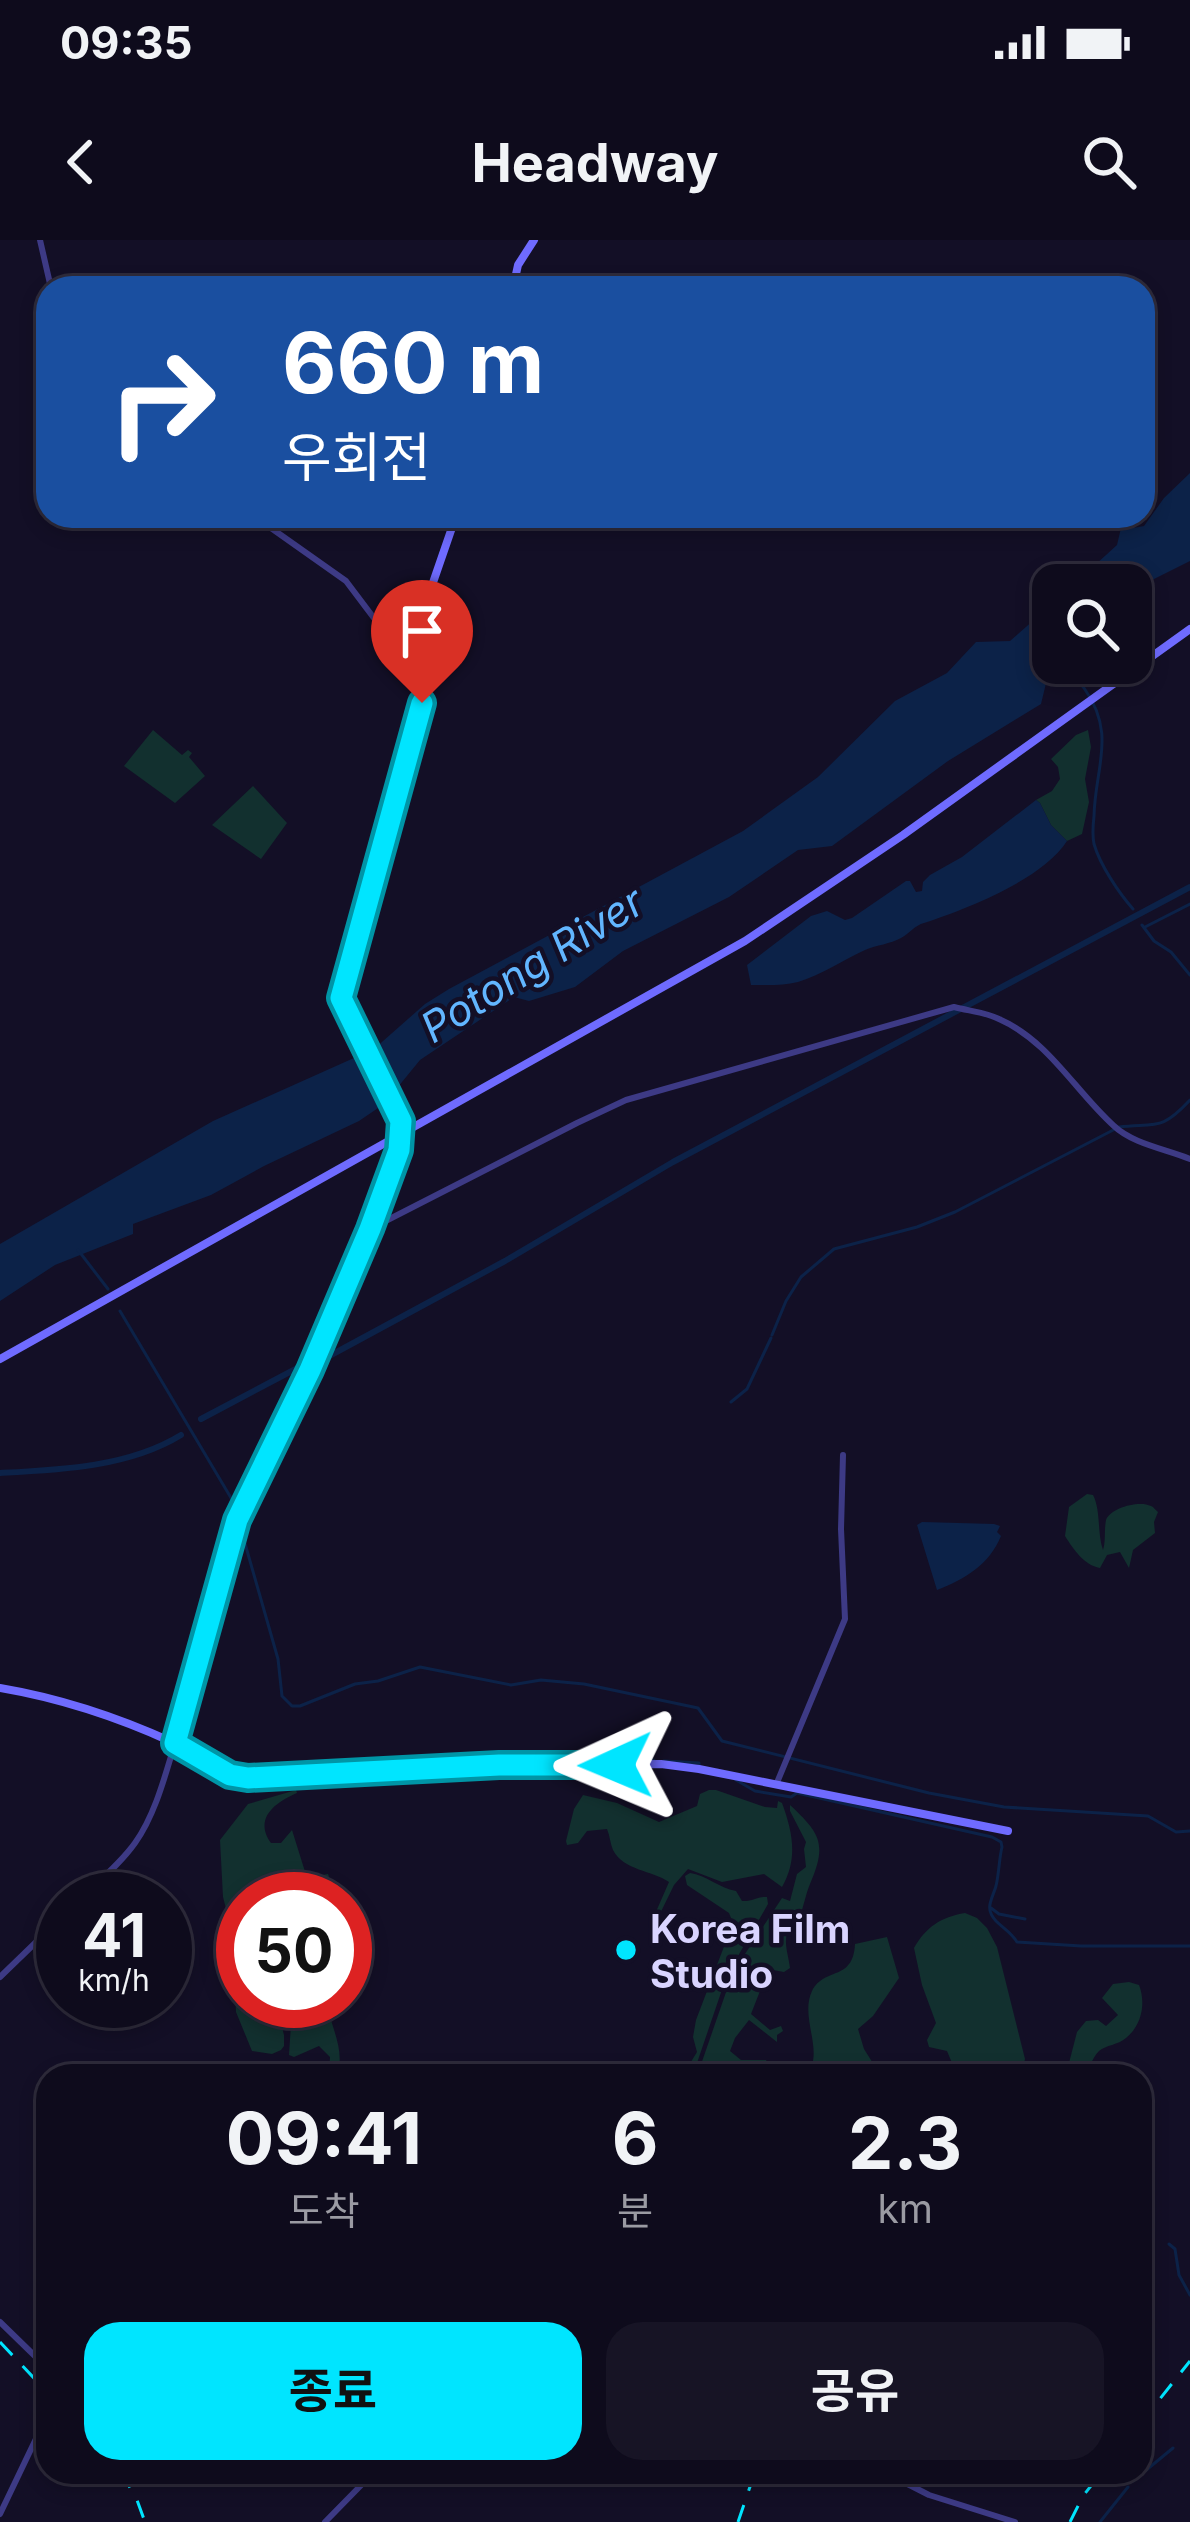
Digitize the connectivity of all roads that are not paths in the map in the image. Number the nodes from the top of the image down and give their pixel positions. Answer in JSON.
{"nodes":[{"id":1,"x":40,"y":240,"type":"edge"},
{"id":2,"x":534,"y":240,"type":"edge"},
{"id":3,"x":48,"y":276,"type":"edge"},
{"id":4,"x":516,"y":276,"type":"edge"},
{"id":5,"x":271,"y":528,"type":"edge"},
{"id":6,"x":452,"y":528,"type":"edge"},
{"id":7,"x":1190,"y":629,"type":"edge"},
{"id":8,"x":422,"y":703,"type":"junction"},
{"id":9,"x":402,"y":1134,"type":"junction"},
{"id":10,"x":1190,"y":1160,"type":"edge"},
{"id":11,"x":370,"y":1229,"type":"junction"},
{"id":12,"x":0,"y":1358,"type":"edge"},
{"id":13,"x":843,"y":1455,"type":"dead end"},
{"id":14,"x":0,"y":1688,"type":"edge"},
{"id":15,"x":175,"y":1743,"type":"junction"},
{"id":16,"x":776,"y":1785,"type":"junction"},
{"id":17,"x":1007,"y":1832,"type":"dead end"},
{"id":18,"x":108,"y":1872,"type":"edge"},
{"id":19,"x":36,"y":1942,"type":"edge"},
{"id":20,"x":0,"y":1977,"type":"edge"},
{"id":21,"x":0,"y":2322,"type":"edge"},
{"id":22,"x":36,"y":2357,"type":"edge"},
{"id":23,"x":36,"y":2439,"type":"edge"},
{"id":24,"x":362,"y":2484,"type":"edge"},
{"id":25,"x":909,"y":2484,"type":"edge"},
{"id":26,"x":0,"y":2514,"type":"edge"},
{"id":27,"x":325,"y":2522,"type":"edge"},
{"id":28,"x":1015,"y":2522,"type":"edge"}],
"edges":[{"from":1,"to":3,"type":"street"},
{"from":2,"to":4,"type":"main road"},
{"from":5,"to":8,"type":"street"},
{"from":6,"to":8,"type":"main road"},
{"from":7,"to":9,"type":"main road"},
{"from":8,"to":9,"type":"main road"},
{"from":9,"to":11,"type":"main road"},
{"from":9,"to":12,"type":"main road"},
{"from":10,"to":11,"type":"street"},
{"from":11,"to":15,"type":"main road"},
{"from":13,"to":16,"type":"street"},
{"from":14,"to":15,"type":"main road"},
{"from":15,"to":16,"type":"main road"},
{"from":15,"to":18,"type":"street"},
{"from":16,"to":17,"type":"main road"},
{"from":19,"to":20,"type":"street"},
{"from":21,"to":22,"type":"street"},
{"from":23,"to":26,"type":"street"},
{"from":24,"to":27,"type":"street"},
{"from":25,"to":28,"type":"street"}]}
